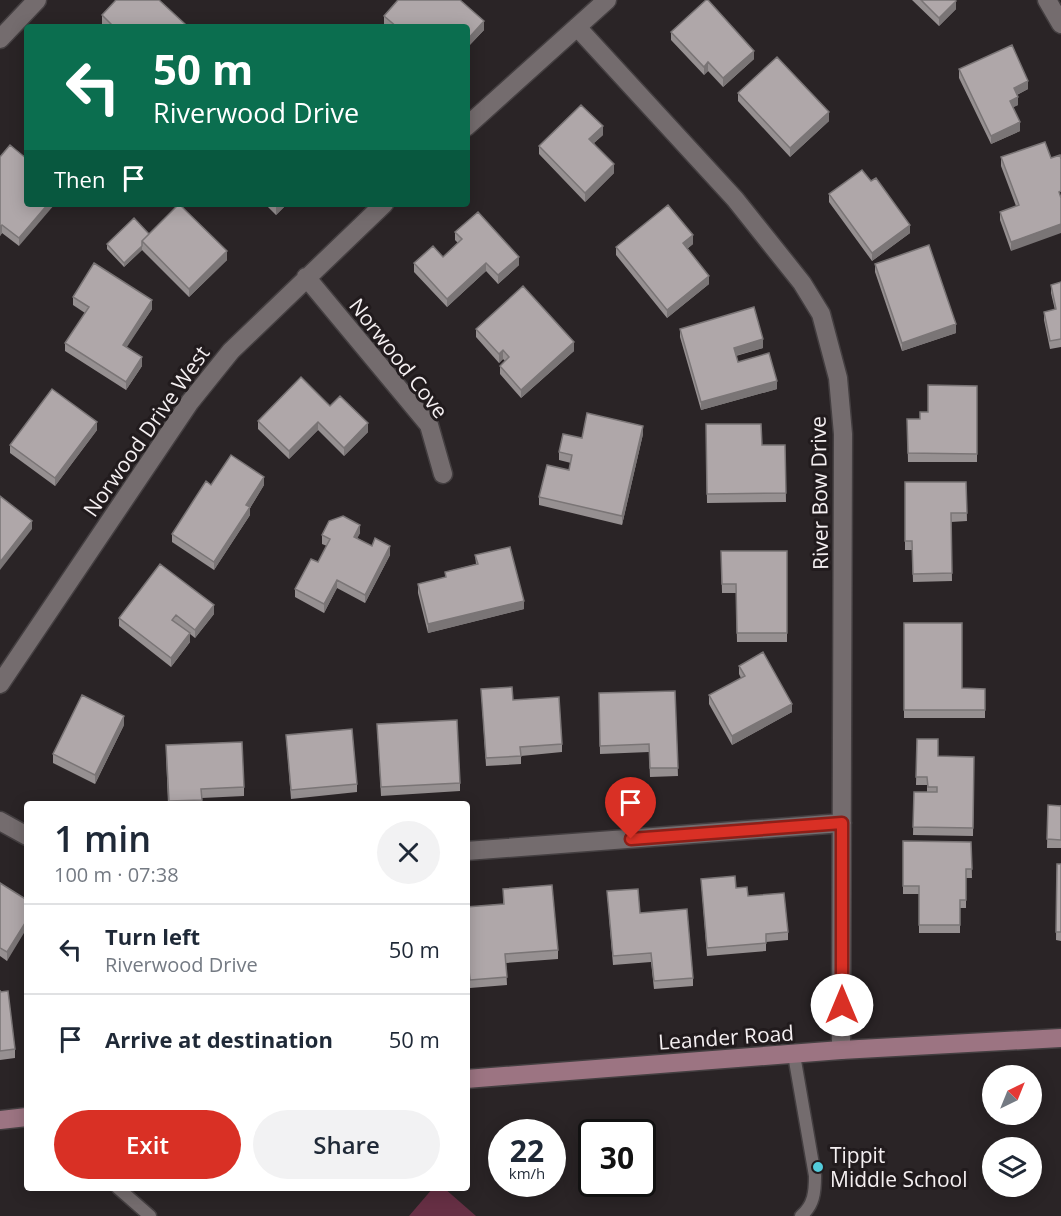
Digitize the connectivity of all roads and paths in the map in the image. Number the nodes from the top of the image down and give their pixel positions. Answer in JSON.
{"nodes":[{"id":1,"x":37,"y":0,"type":"edge"},
{"id":2,"x":607,"y":0,"type":"edge"},
{"id":3,"x":1047,"y":0,"type":"edge"},
{"id":4,"x":1061,"y":24,"type":"edge"},
{"id":5,"x":577,"y":27,"type":"junction"},
{"id":6,"x":0,"y":39,"type":"edge"},
{"id":7,"x":470,"y":123,"type":"edge"},
{"id":8,"x":381,"y":207,"type":"edge"},
{"id":9,"x":306,"y":277,"type":"junction"},
{"id":10,"x":443,"y":474,"type":"dead end"},
{"id":11,"x":0,"y":684,"type":"edge"},
{"id":12,"x":0,"y":820,"type":"edge"},
{"id":13,"x":842,"y":823,"type":"junction"},
{"id":14,"x":24,"y":834,"type":"edge"},
{"id":15,"x":470,"y":851,"type":"edge"},
{"id":16,"x":1061,"y":1038,"type":"edge"},
{"id":17,"x":841,"y":1050,"type":"junction"},
{"id":18,"x":794,"y":1055,"type":"junction"},
{"id":19,"x":470,"y":1079,"type":"edge"},
{"id":20,"x":24,"y":1117,"type":"edge"},
{"id":21,"x":0,"y":1120,"type":"edge"},
{"id":22,"x":121,"y":1191,"type":"edge"},
{"id":23,"x":150,"y":1216,"type":"edge"},
{"id":24,"x":801,"y":1216,"type":"edge"}],
"edges":[{"from":1,"to":6,"type":"street"},
{"from":2,"to":5,"type":"street"},
{"from":3,"to":4,"type":"street"},
{"from":5,"to":7,"type":"street"},
{"from":5,"to":13,"type":"street","name":"River Bow Drive"},
{"from":8,"to":9,"type":"street","name":"Norwood Drive West"},
{"from":9,"to":10,"type":"street","name":"Norwood Cove"},
{"from":9,"to":11,"type":"street","name":"Norwood Drive West"},
{"from":12,"to":14,"type":"street"},
{"from":13,"to":15,"type":"street"},
{"from":13,"to":17,"type":"street","name":"River Bow Drive"},
{"from":16,"to":17,"type":"main road","name":"Leander Road"},
{"from":17,"to":18,"type":"main road","name":"Leander Road"},
{"from":18,"to":19,"type":"main road","name":"Leander Road"},
{"from":18,"to":24,"type":"lane"},
{"from":20,"to":21,"type":"main road"},
{"from":22,"to":23,"type":"lane"}]}
